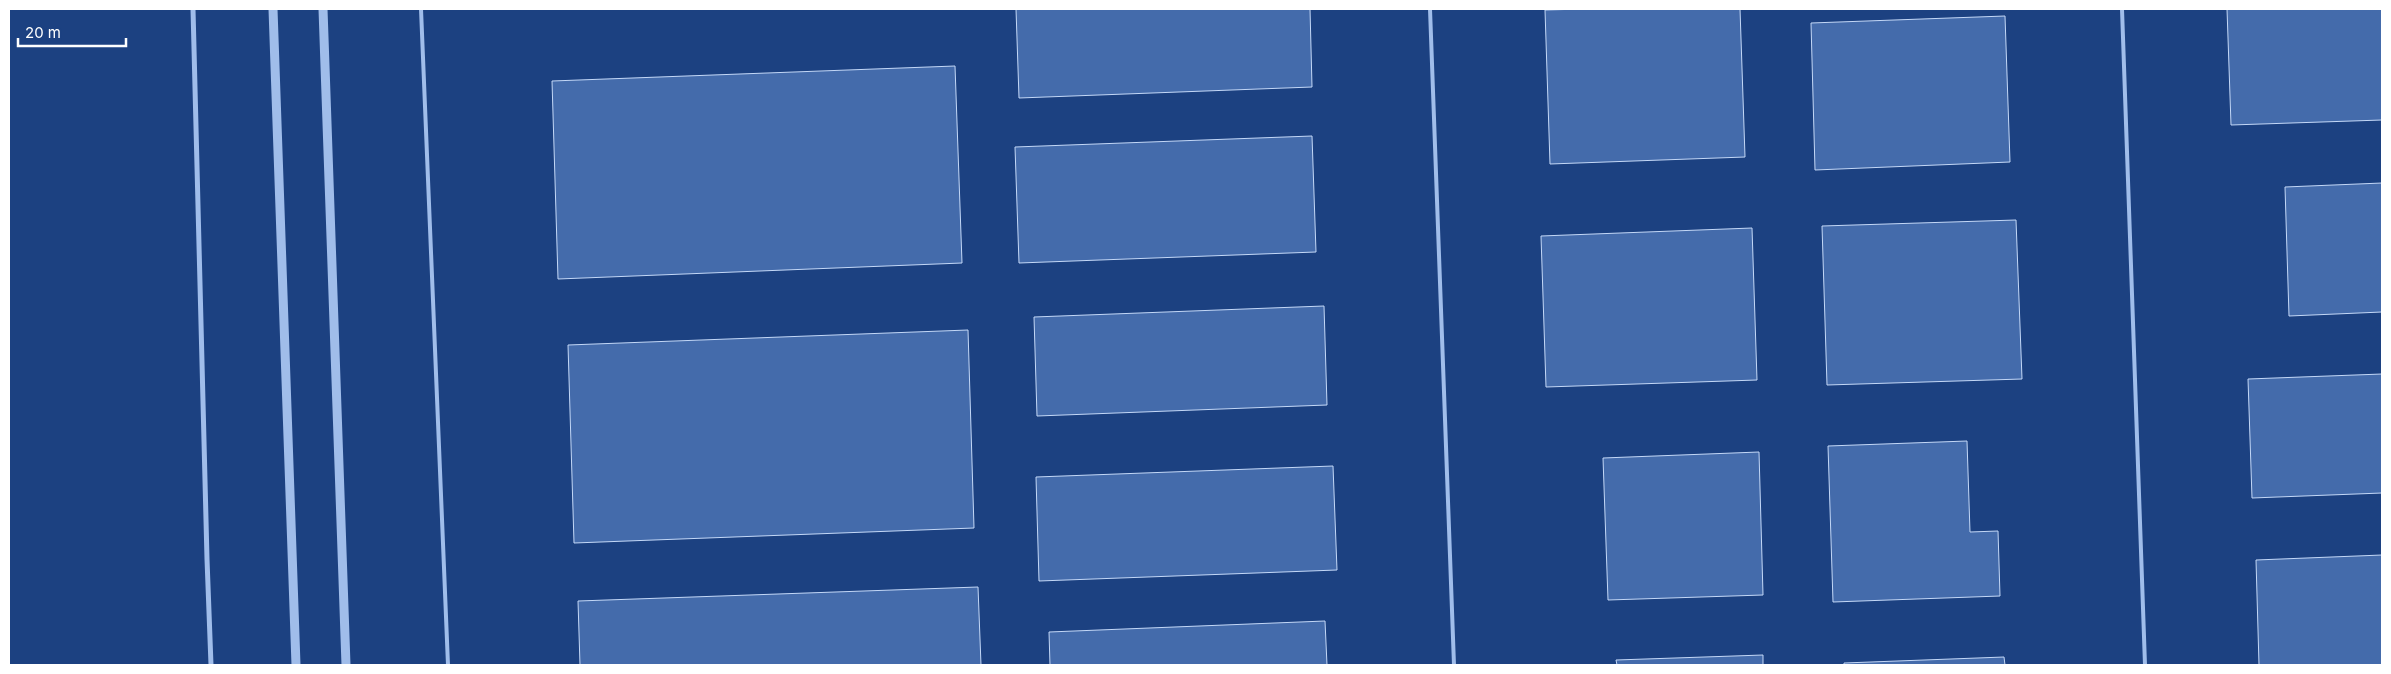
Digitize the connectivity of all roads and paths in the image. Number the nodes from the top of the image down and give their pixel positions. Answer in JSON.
{"nodes":[{"id":1,"x":193,"y":9,"type":"edge"},
{"id":2,"x":273,"y":9,"type":"edge"},
{"id":3,"x":323,"y":9,"type":"edge"},
{"id":4,"x":421,"y":9,"type":"edge"},
{"id":5,"x":1430,"y":9,"type":"edge"},
{"id":6,"x":2122,"y":9,"type":"edge"},
{"id":7,"x":211,"y":665,"type":"edge"},
{"id":8,"x":296,"y":665,"type":"edge"},
{"id":9,"x":346,"y":665,"type":"edge"},
{"id":10,"x":448,"y":665,"type":"edge"},
{"id":11,"x":1454,"y":665,"type":"edge"},
{"id":12,"x":2145,"y":665,"type":"edge"}],
"edges":[{"from":1,"to":7,"type":"street"},
{"from":2,"to":8,"type":"street"},
{"from":3,"to":9,"type":"street"},
{"from":4,"to":10,"type":"lane"},
{"from":5,"to":11,"type":"lane"},
{"from":6,"to":12,"type":"lane"}]}
